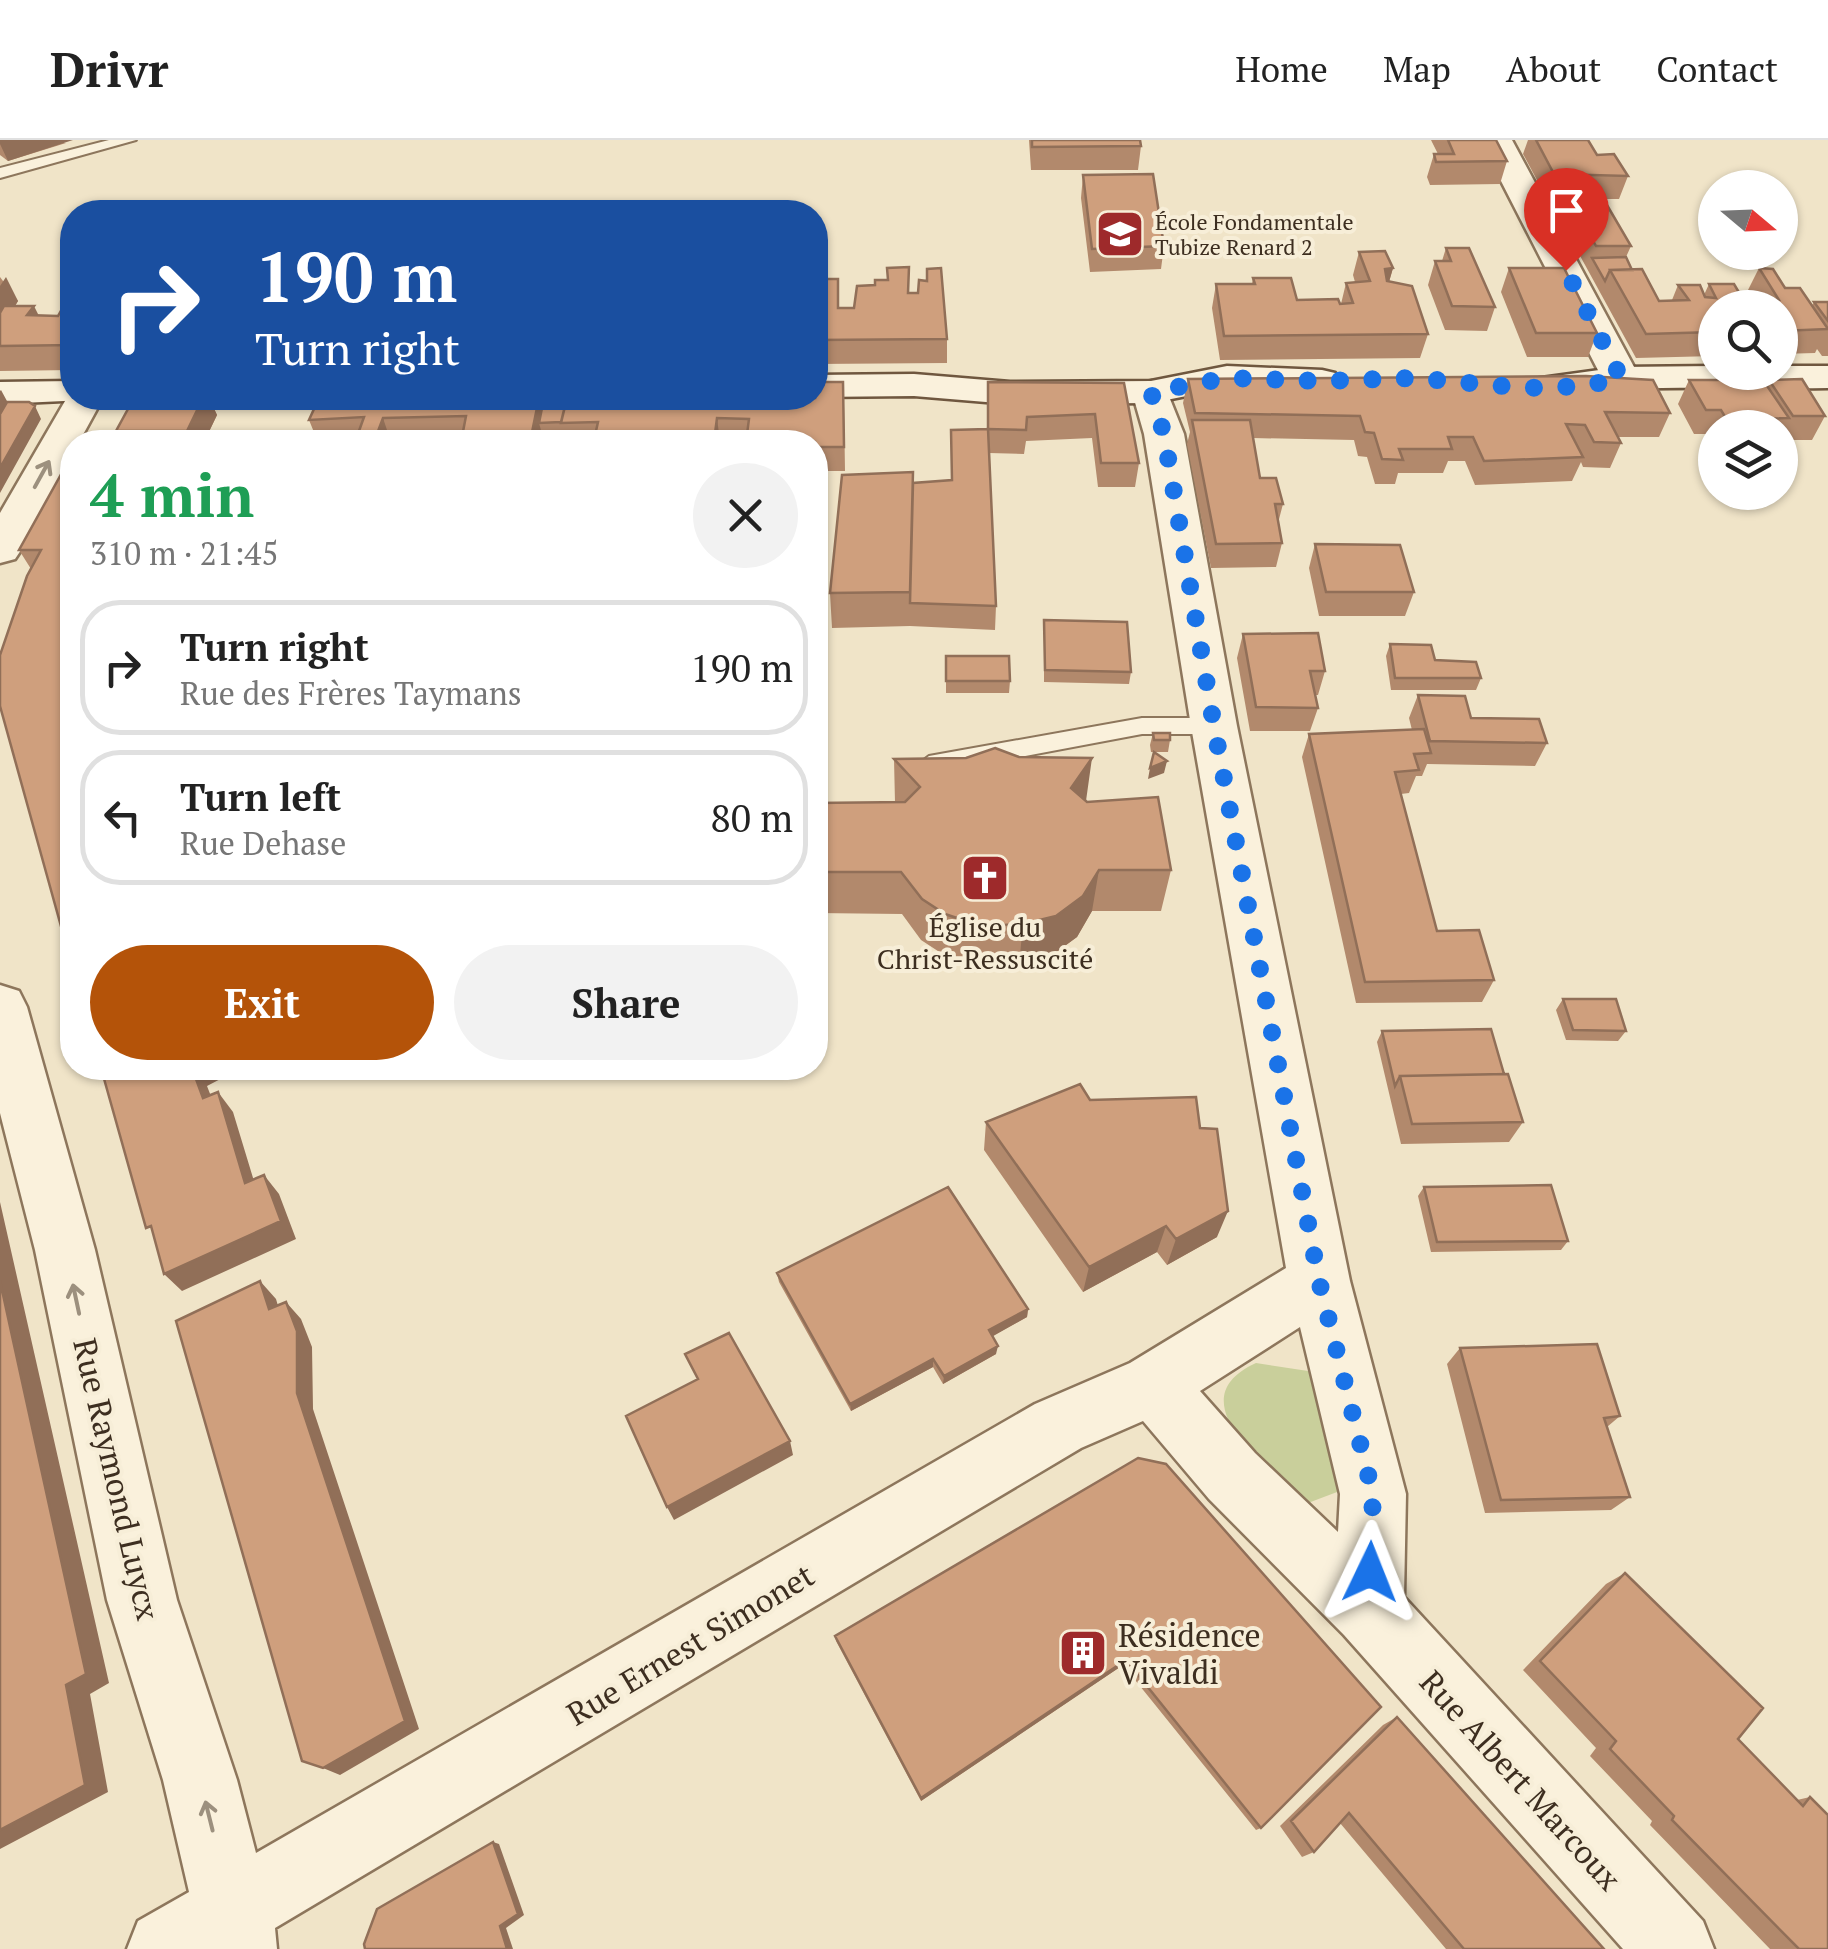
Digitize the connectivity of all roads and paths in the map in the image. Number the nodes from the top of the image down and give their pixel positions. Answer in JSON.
{"nodes":[{"id":1,"x":128,"y":140,"type":"edge"},
{"id":2,"x":1496,"y":140,"type":"edge"},
{"id":3,"x":0,"y":173,"type":"edge"},
{"id":4,"x":1828,"y":377,"type":"edge"},
{"id":5,"x":1621,"y":378,"type":"junction"},
{"id":6,"x":1359,"y":380,"type":"edge"},
{"id":7,"x":828,"y":386,"type":"edge"},
{"id":8,"x":1508,"y":386,"type":"edge"},
{"id":9,"x":0,"y":392,"type":"edge"},
{"id":10,"x":60,"y":392,"type":"edge"},
{"id":11,"x":1151,"y":392,"type":"junction"},
{"id":12,"x":60,"y":441,"type":"edge"},
{"id":13,"x":0,"y":550,"type":"edge"},
{"id":14,"x":1214,"y":726,"type":"junction"},
{"id":15,"x":904,"y":769,"type":"edge"},
{"id":16,"x":0,"y":1007,"type":"edge"},
{"id":17,"x":1319,"y":1281,"type":"junction"},
{"id":18,"x":1153,"y":1385,"type":"junction"},
{"id":19,"x":1369,"y":1610,"type":"junction"},
{"id":20,"x":236,"y":1930,"type":"edge"},
{"id":21,"x":166,"y":1949,"type":"edge"},
{"id":22,"x":1675,"y":1949,"type":"edge"}],
"edges":[{"from":1,"to":3,"type":"lane"},
{"from":2,"to":5,"type":"street"},
{"from":4,"to":5,"type":"street"},
{"from":5,"to":8,"type":"street"},
{"from":6,"to":11,"type":"street"},
{"from":7,"to":11,"type":"street"},
{"from":9,"to":10,"type":"street"},
{"from":11,"to":14,"type":"street"},
{"from":13,"to":12,"type":"street","one_way":true},
{"from":14,"to":15,"type":"lane"},
{"from":14,"to":17,"type":"street"},
{"from":20,"to":16,"type":"street","name":"Rue Raymond Luycx","one_way":true},
{"from":17,"to":18,"type":"street","name":"Rue Ernest Simonet"},
{"from":17,"to":19,"type":"street"},
{"from":18,"to":19,"type":"street"},
{"from":18,"to":20,"type":"street","name":"Rue Ernest Simonet"},
{"from":19,"to":22,"type":"street","name":"Rue Albert Marcoux"},
{"from":20,"to":21,"type":"street","name":"Rue Ernest Simonet"}]}
